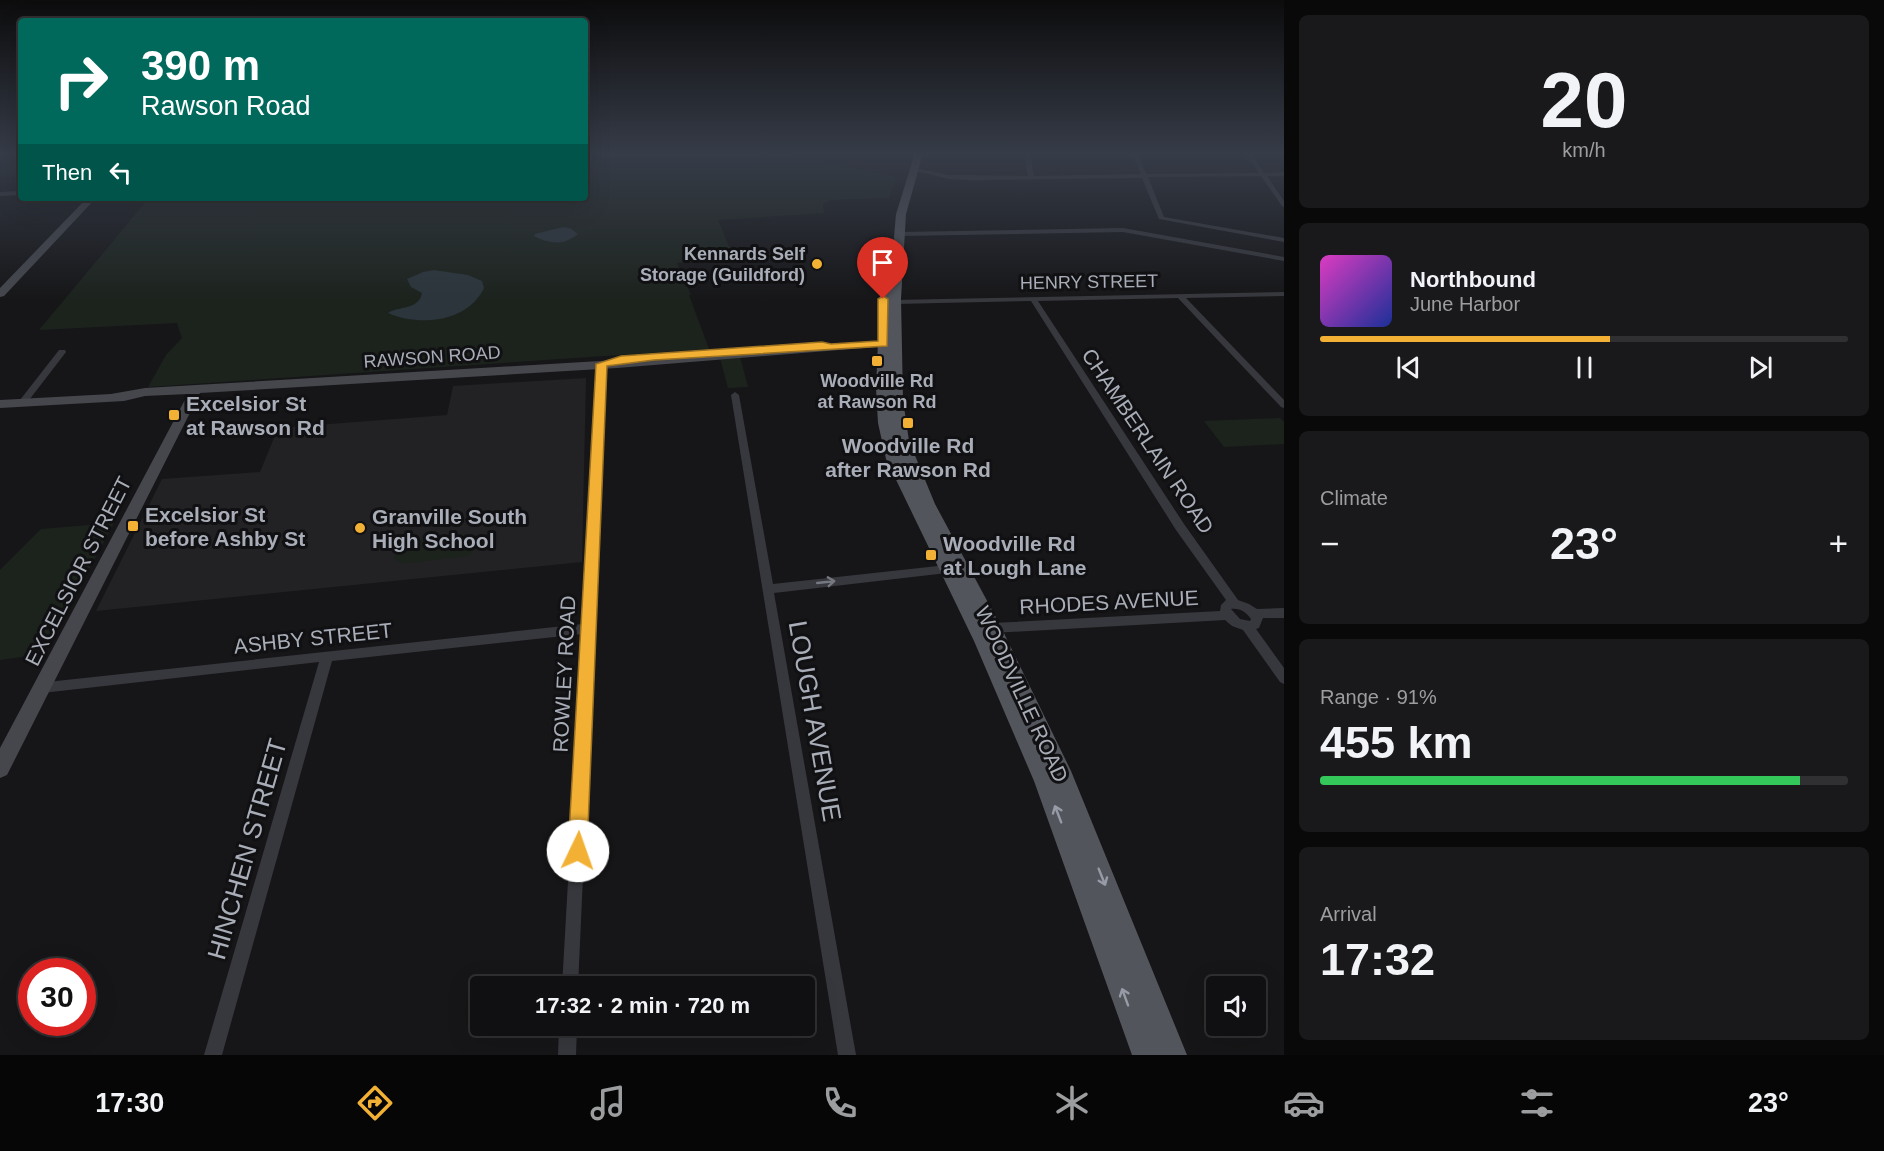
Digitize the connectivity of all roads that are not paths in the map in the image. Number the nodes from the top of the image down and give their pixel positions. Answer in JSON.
{"nodes":[{"id":1,"x":88,"y":202,"type":"edge"},
{"id":2,"x":897,"y":202,"type":"edge"},
{"id":3,"x":904,"y":202,"type":"edge"},
{"id":4,"x":1155,"y":202,"type":"edge"},
{"id":5,"x":900,"y":234,"type":"junction"},
{"id":6,"x":1284,"y":240,"type":"edge"},
{"id":7,"x":1284,"y":259,"type":"edge"},
{"id":8,"x":0,"y":294,"type":"edge"},
{"id":9,"x":1284,"y":294,"type":"edge"},
{"id":10,"x":1180,"y":296,"type":"junction"},
{"id":11,"x":1033,"y":298,"type":"junction"},
{"id":12,"x":895,"y":302,"type":"junction"},
{"id":13,"x":890,"y":343,"type":"junction"},
{"id":14,"x":62,"y":352,"type":"dead end"},
{"id":15,"x":602,"y":364,"type":"junction"},
{"id":16,"x":234,"y":386,"type":"junction"},
{"id":17,"x":264,"y":386,"type":"junction"},
{"id":18,"x":145,"y":392,"type":"junction"},
{"id":19,"x":194,"y":393,"type":"junction"},
{"id":20,"x":735,"y":395,"type":"dead end"},
{"id":21,"x":114,"y":397,"type":"junction"},
{"id":22,"x":23,"y":402,"type":"junction"},
{"id":23,"x":0,"y":404,"type":"edge"},
{"id":24,"x":1284,"y":405,"type":"edge"},
{"id":25,"x":947,"y":569,"type":"junction"},
{"id":26,"x":768,"y":588,"type":"junction"},
{"id":27,"x":1234,"y":603,"type":"junction"},
{"id":28,"x":1284,"y":613,"type":"edge"},
{"id":29,"x":1255,"y":614,"type":"junction"},
{"id":30,"x":1227,"y":615,"type":"junction"},
{"id":31,"x":1247,"y":626,"type":"junction"},
{"id":32,"x":589,"y":628,"type":"junction"},
{"id":33,"x":992,"y":628,"type":"junction"},
{"id":34,"x":327,"y":657,"type":"junction"},
{"id":35,"x":1284,"y":678,"type":"edge"},
{"id":36,"x":42,"y":687,"type":"junction"},
{"id":37,"x":0,"y":768,"type":"edge"},
{"id":38,"x":571,"y":976,"type":"edge"},
{"id":39,"x":568,"y":1036,"type":"edge"},
{"id":40,"x":213,"y":1055,"type":"edge"},
{"id":41,"x":567,"y":1055,"type":"edge"},
{"id":42,"x":847,"y":1055,"type":"edge"},
{"id":43,"x":1146,"y":1055,"type":"edge"},
{"id":44,"x":1173,"y":1055,"type":"edge"}],
"edges":[{"from":1,"to":8,"type":"main road"},
{"from":2,"to":13,"type":"main road","name":"WOODVILLE ROAD"},
{"from":3,"to":5,"type":"main road","name":"WOODVILLE ROAD"},
{"from":4,"to":6,"type":"street"},
{"from":5,"to":7,"type":"street"},
{"from":5,"to":12,"type":"main road","name":"WOODVILLE ROAD"},
{"from":9,"to":10,"type":"street","name":"HENRY STREET"},
{"from":10,"to":11,"type":"street","name":"HENRY STREET"},
{"from":10,"to":24,"type":"street"},
{"from":11,"to":12,"type":"street","name":"HENRY STREET"},
{"from":11,"to":27,"type":"street","name":"CHAMBERLAIN ROAD"},
{"from":12,"to":13,"type":"main road","name":"WOODVILLE ROAD"},
{"from":13,"to":15,"type":"main road","name":"RAWSON ROAD"},
{"from":13,"to":25,"type":"main road","name":"WOODVILLE ROAD"},
{"from":13,"to":33,"type":"main road","name":"WOODVILLE ROAD"},
{"from":14,"to":22,"type":"street"},
{"from":15,"to":17,"type":"main road","name":"RAWSON ROAD"},
{"from":15,"to":32,"type":"street","name":"ROWLEY ROAD"},
{"from":16,"to":17,"type":"main road","name":"RAWSON ROAD"},
{"from":16,"to":18,"type":"main road","name":"RAWSON ROAD"},
{"from":16,"to":19,"type":"main road"},
{"from":17,"to":19,"type":"main road","name":"RAWSON ROAD"},
{"from":18,"to":19,"type":"main road"},
{"from":18,"to":21,"type":"main road","name":"RAWSON ROAD"},
{"from":19,"to":21,"type":"main road","name":"RAWSON ROAD"},
{"from":19,"to":36,"type":"main road","name":"EXCELSIOR STREET"},
{"from":20,"to":26,"type":"street","name":"LOUGH AVENUE"},
{"from":21,"to":22,"type":"main road","name":"RAWSON ROAD"},
{"from":22,"to":23,"type":"main road","name":"RAWSON ROAD"},
{"from":26,"to":25,"type":"street","one_way":true},
{"from":43,"to":25,"type":"main road","name":"WOODVILLE ROAD","one_way":true},
{"from":26,"to":42,"type":"street","name":"LOUGH AVENUE"},
{"from":27,"to":29,"type":"street"},
{"from":27,"to":30,"type":"street"},
{"from":28,"to":29,"type":"street"},
{"from":29,"to":31,"type":"street"},
{"from":30,"to":31,"type":"street"},
{"from":30,"to":33,"type":"street","name":"RHODES AVENUE"},
{"from":31,"to":35,"type":"street"},
{"from":32,"to":34,"type":"street","name":"ASHBY STREET"},
{"from":32,"to":38,"type":"street","name":"ROWLEY ROAD"},
{"from":33,"to":44,"type":"main road","name":"WOODVILLE ROAD","one_way":true},
{"from":34,"to":36,"type":"street","name":"ASHBY STREET"},
{"from":34,"to":40,"type":"street","name":"HINCHEN STREET"},
{"from":36,"to":37,"type":"main road","name":"EXCELSIOR STREET"},
{"from":39,"to":41,"type":"street"}]}
